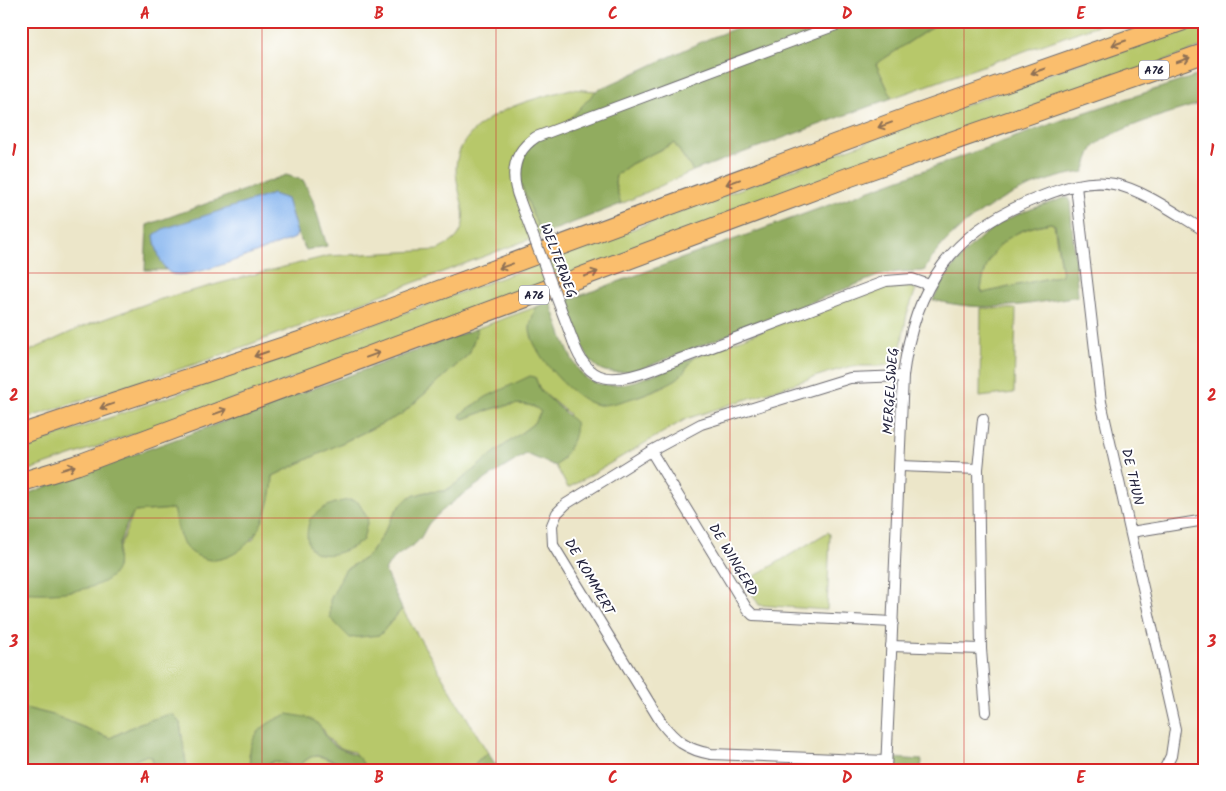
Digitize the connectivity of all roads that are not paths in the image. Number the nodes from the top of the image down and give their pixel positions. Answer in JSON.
{"nodes":[{"id":1,"x":847,"y":21,"type":"edge"},
{"id":2,"x":1173,"y":21,"type":"edge"},
{"id":3,"x":1182,"y":21,"type":"edge"},
{"id":4,"x":1155,"y":30,"type":"junction"},
{"id":5,"x":1205,"y":53,"type":"edge"},
{"id":6,"x":1076,"y":186,"type":"junction"},
{"id":7,"x":1205,"y":231,"type":"edge"},
{"id":8,"x":929,"y":285,"type":"junction"},
{"id":9,"x":904,"y":376,"type":"junction"},
{"id":10,"x":983,"y":420,"type":"dead end"},
{"id":11,"x":21,"y":434,"type":"edge"},
{"id":12,"x":651,"y":451,"type":"junction"},
{"id":13,"x":900,"y":466,"type":"junction"},
{"id":14,"x":978,"y":469,"type":"junction"},
{"id":15,"x":21,"y":482,"type":"edge"},
{"id":16,"x":1205,"y":520,"type":"edge"},
{"id":17,"x":1131,"y":532,"type":"junction"},
{"id":18,"x":893,"y":622,"type":"junction"},
{"id":19,"x":892,"y":646,"type":"junction"},
{"id":20,"x":980,"y":650,"type":"junction"},
{"id":21,"x":986,"y":712,"type":"dead end"},
{"id":22,"x":886,"y":765,"type":"edge"},
{"id":23,"x":1164,"y":770,"type":"edge"}],
"edges":[{"from":1,"to":8,"type":"street","name":"WELTERWEG","bridge":true},
{"from":2,"to":4,"type":"highway"},
{"from":3,"to":4,"type":"highway"},
{"from":4,"to":11,"type":"highway","one_way":true},
{"from":15,"to":5,"type":"highway","number":"A76","one_way":true},
{"from":6,"to":7,"type":"street","name":"MERGELSWEG"},
{"from":6,"to":8,"type":"street","name":"MERGELSWEG"},
{"from":6,"to":17,"type":"street","name":"DE THUN"},
{"from":8,"to":9,"type":"street","name":"MERGELSWEG"},
{"from":9,"to":12,"type":"street","name":"DE KOMMERT"},
{"from":9,"to":13,"type":"street","name":"MERGELSWEG"},
{"from":10,"to":14,"type":"street"},
{"from":12,"to":18,"type":"street","name":"DE WINGERD"},
{"from":12,"to":22,"type":"street","name":"DE KOMMERT"},
{"from":13,"to":14,"type":"street"},
{"from":13,"to":18,"type":"street","name":"MERGELSWEG"},
{"from":14,"to":20,"type":"street"},
{"from":16,"to":17,"type":"street"},
{"from":17,"to":23,"type":"street","name":"DE THUN"},
{"from":18,"to":19,"type":"street","name":"MERGELSWEG"},
{"from":19,"to":20,"type":"street"},
{"from":19,"to":22,"type":"street","name":"MERGELSWEG"},
{"from":20,"to":21,"type":"street"}]}
